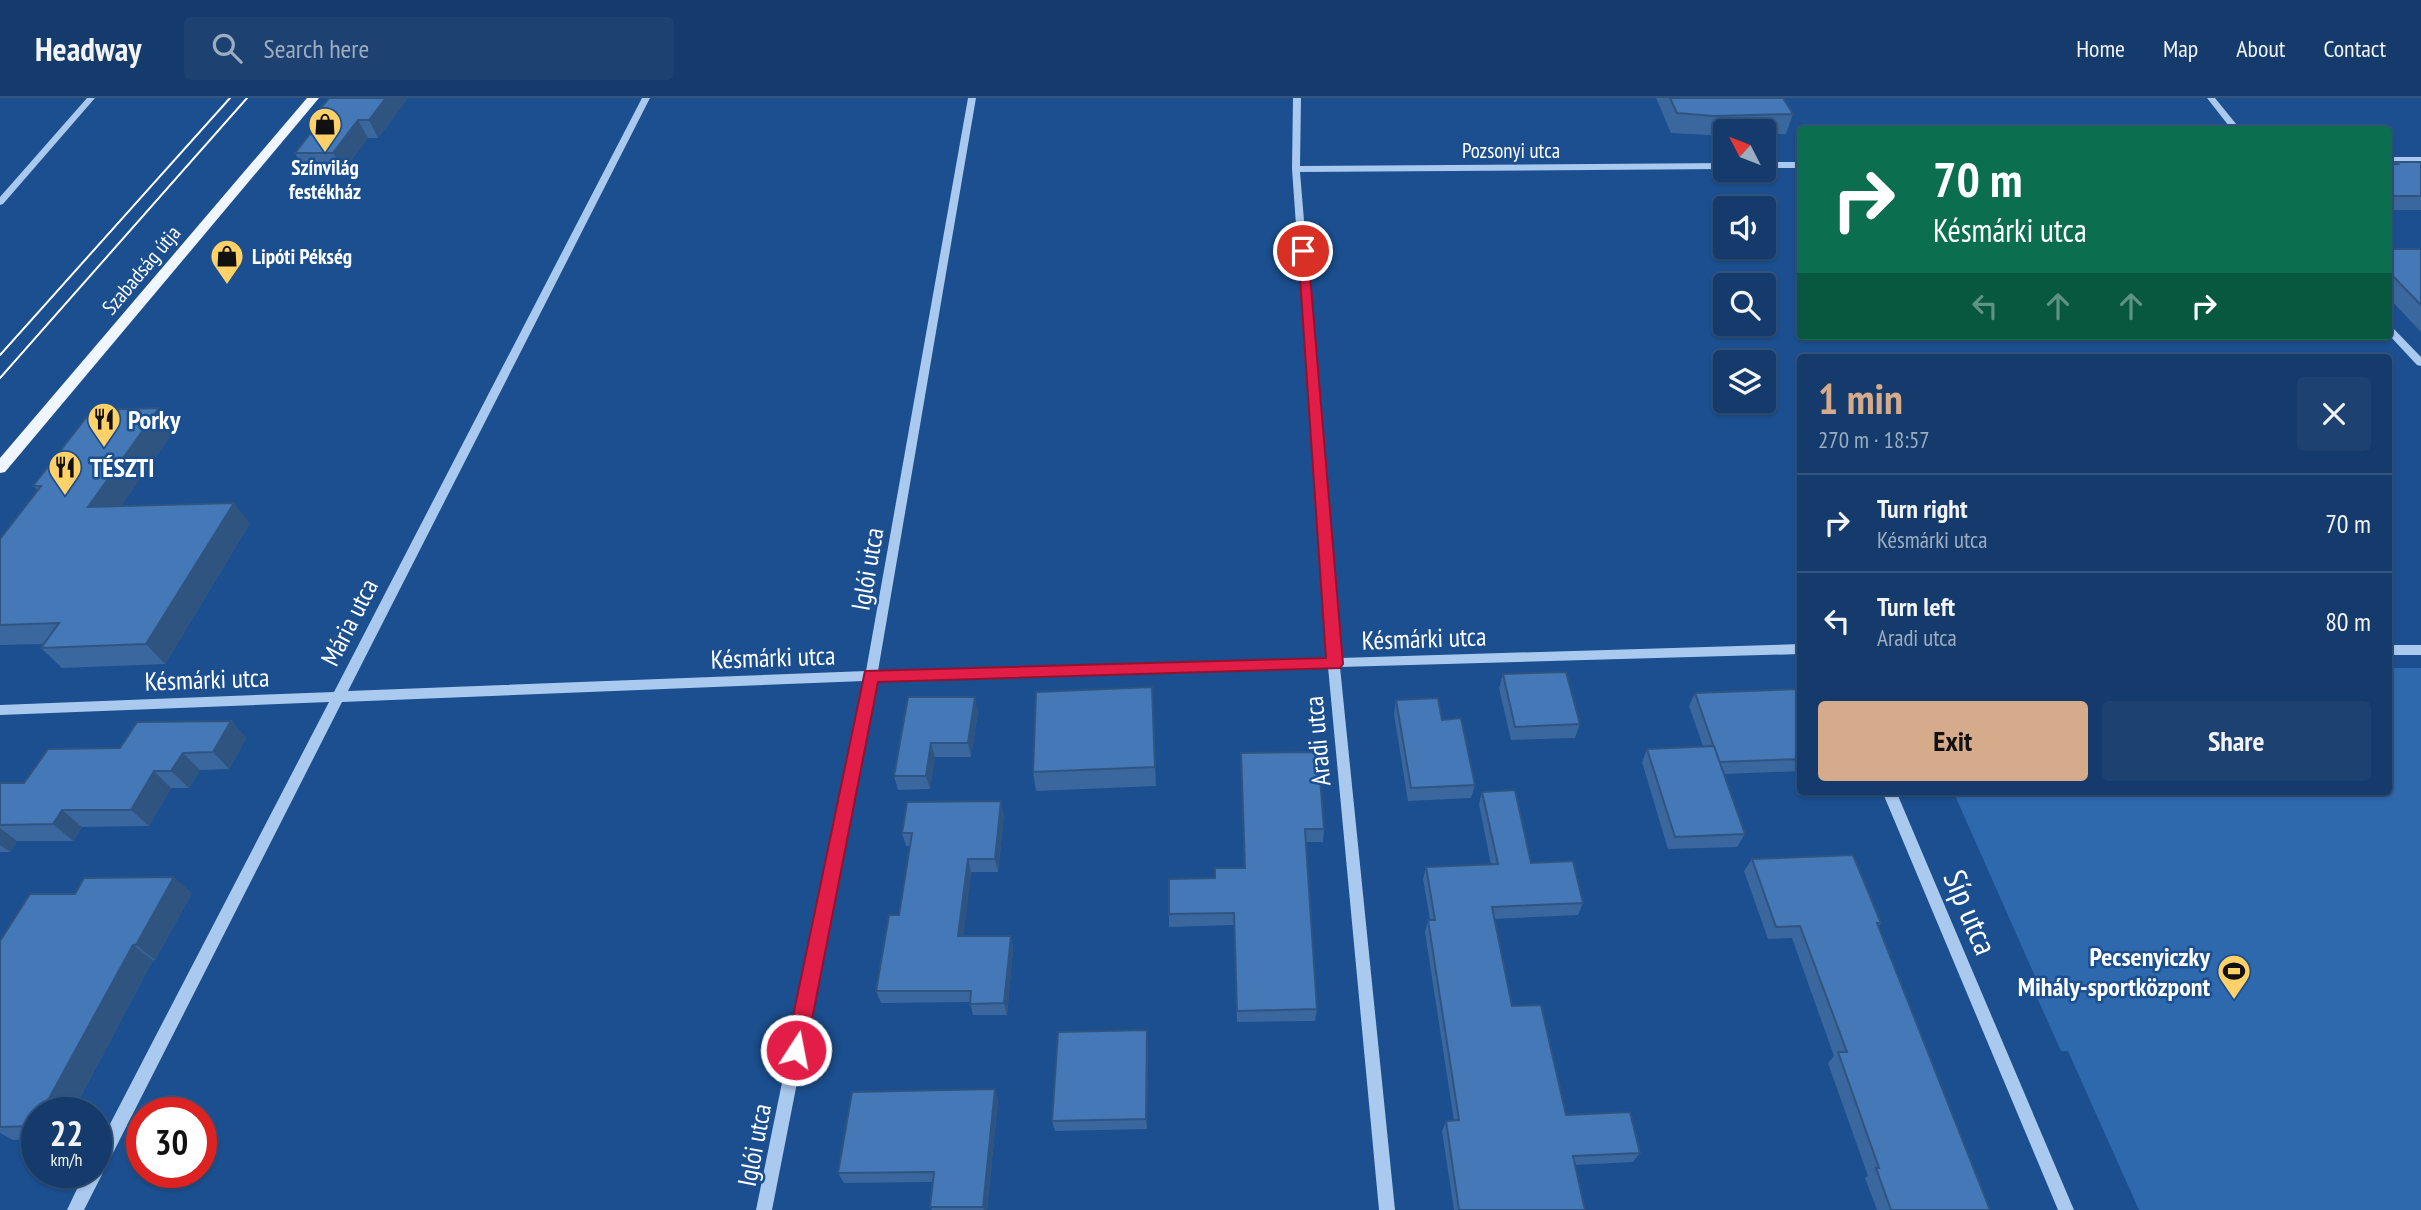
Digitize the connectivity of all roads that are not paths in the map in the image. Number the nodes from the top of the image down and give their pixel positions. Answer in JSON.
{"nodes":[{"id":1,"x":91,"y":98,"type":"edge"},
{"id":2,"x":313,"y":98,"type":"edge"},
{"id":3,"x":646,"y":98,"type":"edge"},
{"id":4,"x":972,"y":98,"type":"edge"},
{"id":5,"x":1297,"y":98,"type":"edge"},
{"id":6,"x":2211,"y":98,"type":"edge"},
{"id":7,"x":2234,"y":126,"type":"edge"},
{"id":8,"x":2392,"y":160,"type":"edge"},
{"id":9,"x":2421,"y":160,"type":"edge"},
{"id":10,"x":1776,"y":165,"type":"edge"},
{"id":11,"x":1797,"y":165,"type":"edge"},
{"id":12,"x":1713,"y":166,"type":"edge"},
{"id":13,"x":1296,"y":169,"type":"junction"},
{"id":14,"x":2,"y":197,"type":"edge"},
{"id":15,"x":2392,"y":332,"type":"edge"},
{"id":16,"x":2421,"y":363,"type":"edge"},
{"id":17,"x":0,"y":468,"type":"edge"},
{"id":18,"x":1797,"y":649,"type":"edge"},
{"id":19,"x":2392,"y":650,"type":"edge"},
{"id":20,"x":2421,"y":650,"type":"edge"},
{"id":21,"x":1335,"y":664,"type":"junction"},
{"id":22,"x":871,"y":676,"type":"junction"},
{"id":23,"x":337,"y":697,"type":"junction"},
{"id":24,"x":0,"y":710,"type":"edge"},
{"id":25,"x":1891,"y":795,"type":"edge"},
{"id":26,"x":112,"y":1137,"type":"edge"},
{"id":27,"x":86,"y":1188,"type":"edge"},
{"id":28,"x":75,"y":1210,"type":"edge"},
{"id":29,"x":764,"y":1210,"type":"edge"},
{"id":30,"x":1387,"y":1210,"type":"edge"},
{"id":31,"x":2066,"y":1210,"type":"edge"}],
"edges":[{"from":1,"to":14,"type":"street"},
{"from":2,"to":17,"type":"main road","name":"Szabadság útja"},
{"from":3,"to":23,"type":"street","name":"Mária utca"},
{"from":4,"to":22,"type":"street","name":"Iglói utca"},
{"from":5,"to":13,"type":"street","name":"Aradi utca"},
{"from":6,"to":7,"type":"street"},
{"from":8,"to":9,"type":"street"},
{"from":10,"to":11,"type":"street"},
{"from":12,"to":13,"type":"street","name":"Pozsonyi utca"},
{"from":13,"to":21,"type":"street","name":"Aradi utca"},
{"from":15,"to":16,"type":"street"},
{"from":18,"to":21,"type":"street","name":"Késmárki utca"},
{"from":19,"to":20,"type":"street"},
{"from":21,"to":22,"type":"street","name":"Késmárki utca"},
{"from":21,"to":30,"type":"street","name":"Aradi utca"},
{"from":22,"to":23,"type":"street","name":"Késmárki utca"},
{"from":22,"to":29,"type":"street","name":"Iglói utca"},
{"from":23,"to":24,"type":"street","name":"Késmárki utca"},
{"from":23,"to":26,"type":"street","name":"Mária utca"},
{"from":25,"to":31,"type":"street","name":"Síp utca"},
{"from":27,"to":28,"type":"street","name":"Mária utca"}]}
